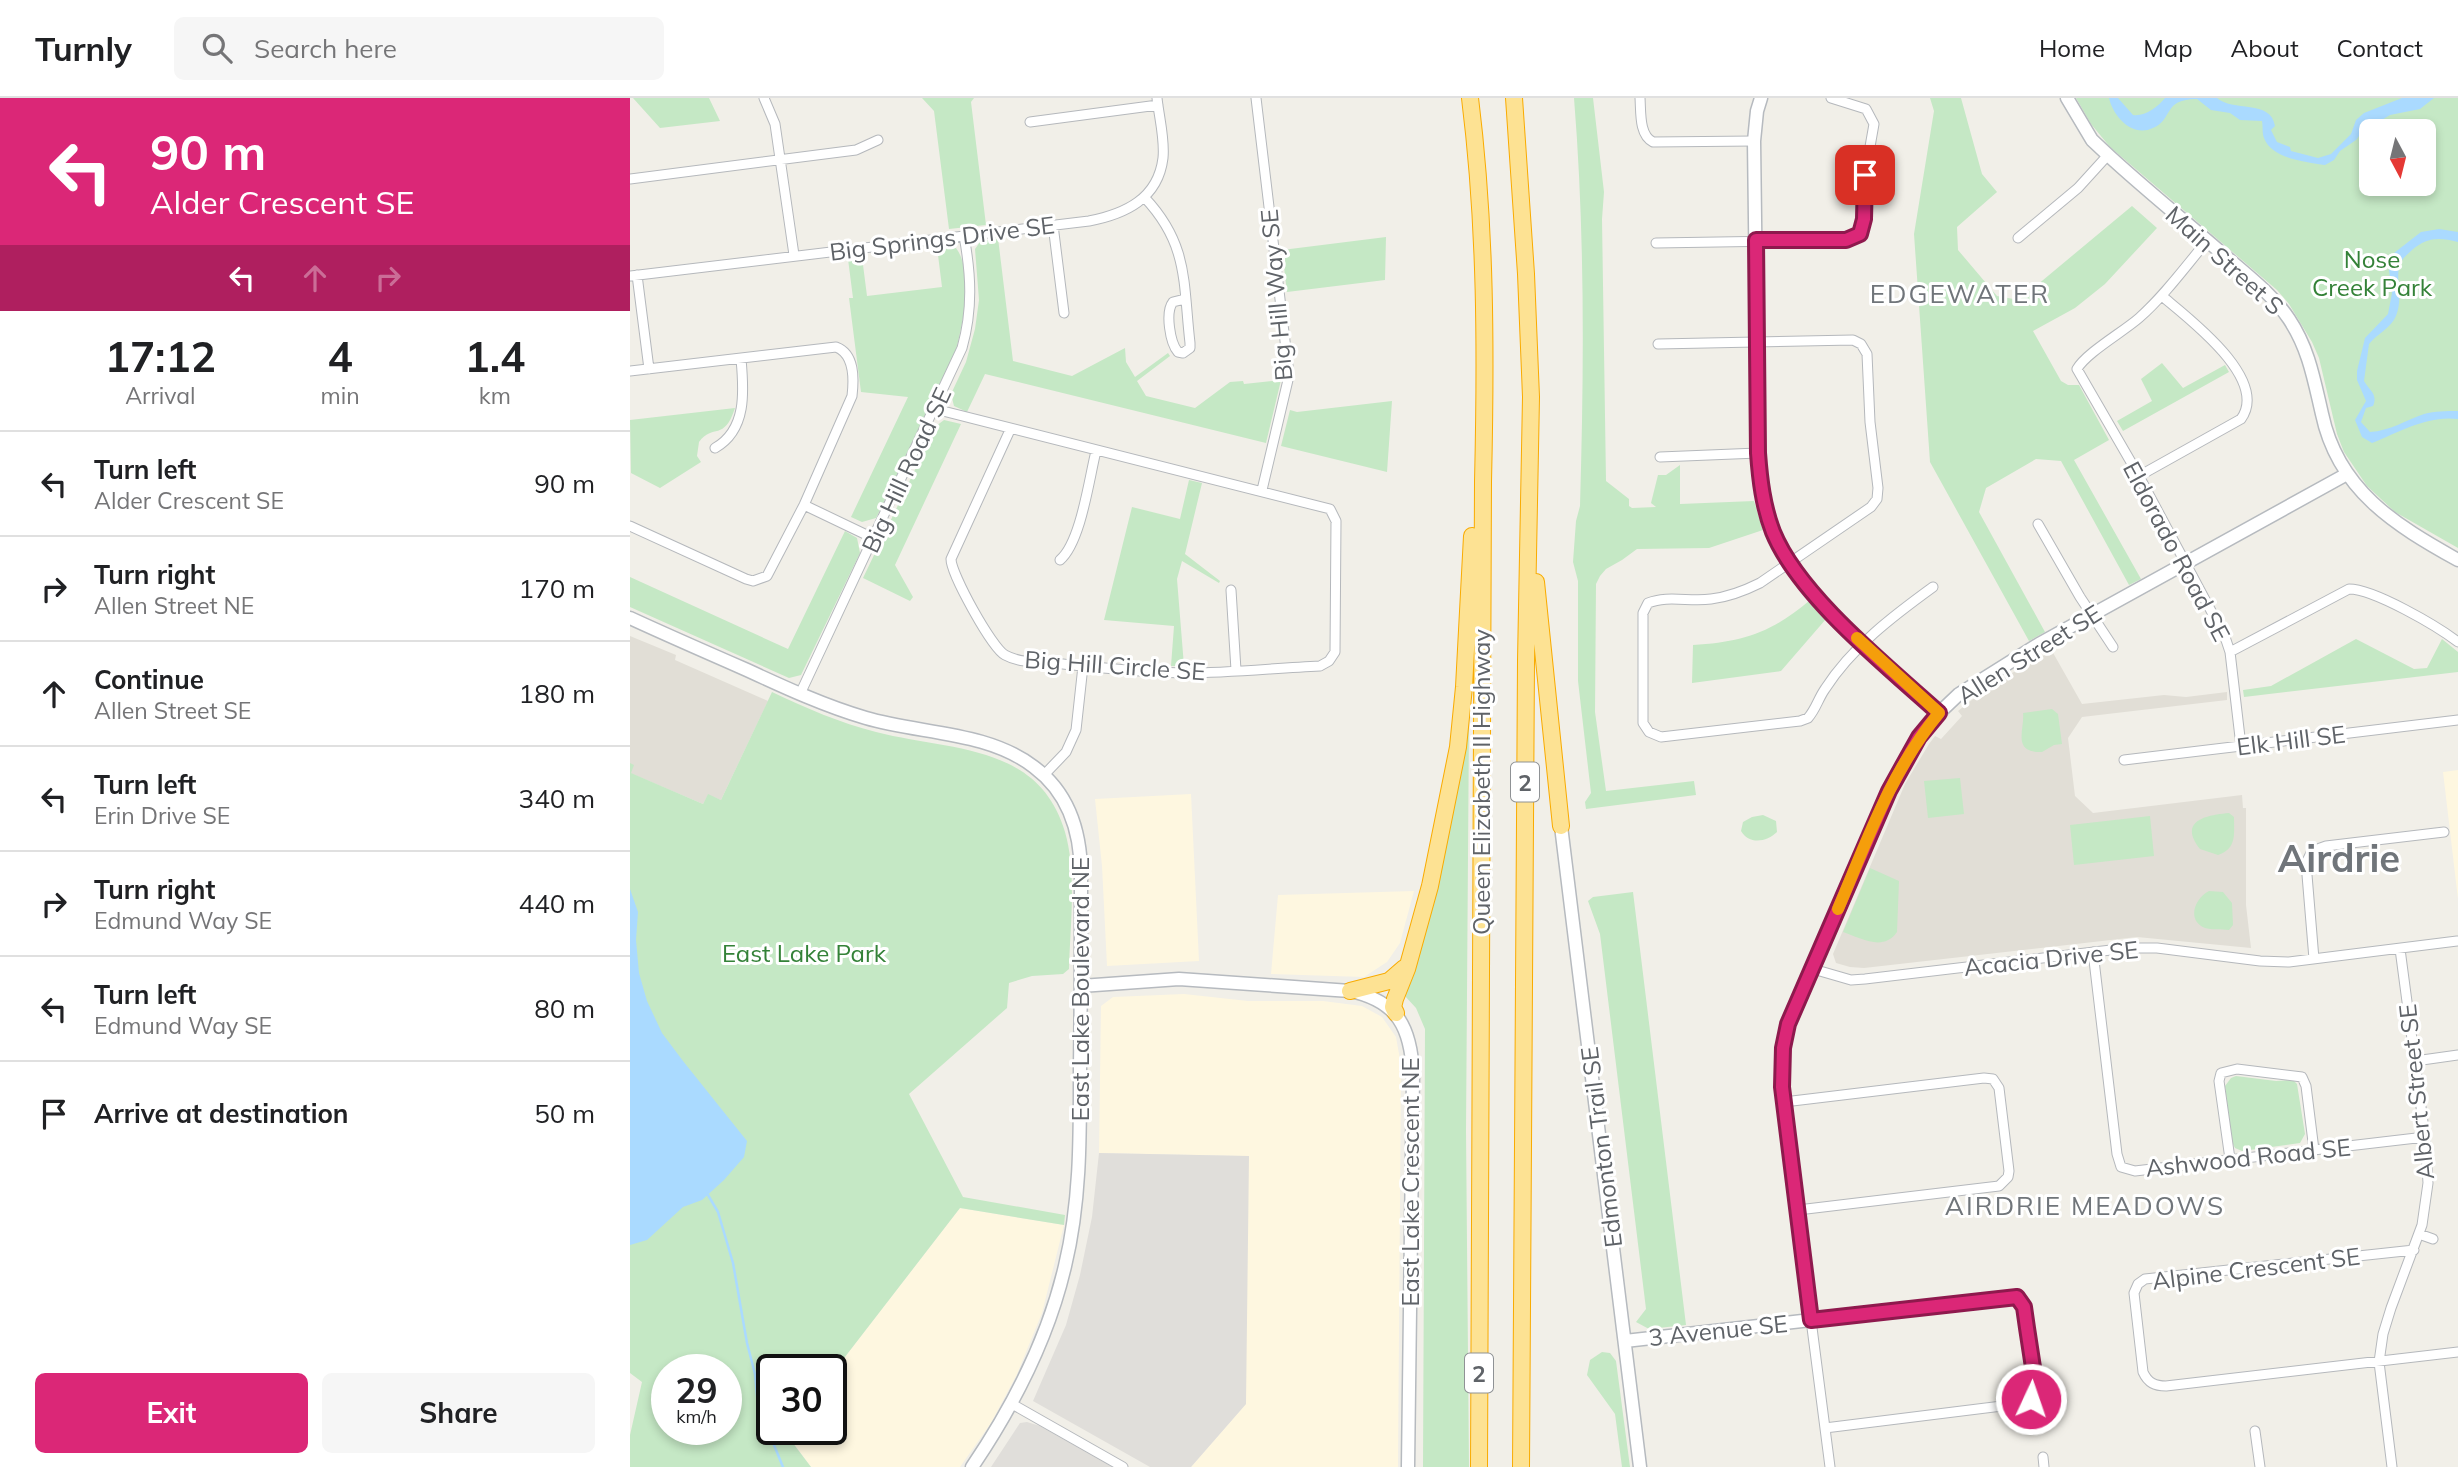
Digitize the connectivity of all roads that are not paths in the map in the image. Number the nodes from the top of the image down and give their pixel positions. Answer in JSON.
{"nodes":[{"id":1,"x":764,"y":98,"type":"edge"},
{"id":2,"x":1256,"y":98,"type":"edge"},
{"id":3,"x":1470,"y":98,"type":"edge"},
{"id":4,"x":1514,"y":98,"type":"edge"},
{"id":5,"x":1640,"y":98,"type":"edge"},
{"id":6,"x":1761,"y":98,"type":"edge"},
{"id":7,"x":1831,"y":98,"type":"edge"},
{"id":8,"x":2067,"y":98,"type":"edge"},
{"id":9,"x":1157,"y":102,"type":"edge"},
{"id":10,"x":1030,"y":122,"type":"dead end"},
{"id":11,"x":878,"y":140,"type":"dead end"},
{"id":12,"x":1754,"y":141,"type":"junction"},
{"id":13,"x":2108,"y":155,"type":"junction"},
{"id":14,"x":782,"y":160,"type":"junction"},
{"id":15,"x":630,"y":179,"type":"edge"},
{"id":16,"x":1144,"y":198,"type":"junction"},
{"id":17,"x":1053,"y":225,"type":"junction"},
{"id":18,"x":964,"y":236,"type":"junction"},
{"id":19,"x":2018,"y":238,"type":"dead end"},
{"id":20,"x":1756,"y":240,"type":"junction"},
{"id":21,"x":2207,"y":241,"type":"junction"},
{"id":22,"x":1657,"y":243,"type":"dead end"},
{"id":23,"x":794,"y":256,"type":"junction"},
{"id":24,"x":633,"y":276,"type":"edge"},
{"id":25,"x":2162,"y":296,"type":"junction"},
{"id":26,"x":1185,"y":299,"type":"junction"},
{"id":27,"x":1064,"y":313,"type":"dead end"},
{"id":28,"x":1757,"y":342,"type":"junction"},
{"id":29,"x":1658,"y":344,"type":"dead end"},
{"id":30,"x":741,"y":359,"type":"junction"},
{"id":31,"x":649,"y":369,"type":"junction"},
{"id":32,"x":630,"y":371,"type":"edge"},
{"id":33,"x":935,"y":409,"type":"junction"},
{"id":34,"x":1010,"y":430,"type":"junction"},
{"id":35,"x":715,"y":448,"type":"dead end"},
{"id":36,"x":1096,"y":451,"type":"junction"},
{"id":37,"x":1758,"y":453,"type":"junction"},
{"id":38,"x":1660,"y":457,"type":"dead end"},
{"id":39,"x":2347,"y":474,"type":"junction"},
{"id":40,"x":2139,"y":476,"type":"junction"},
{"id":41,"x":1483,"y":482,"type":"junction"},
{"id":42,"x":1262,"y":490,"type":"junction"},
{"id":43,"x":804,"y":505,"type":"junction"},
{"id":44,"x":1530,"y":514,"type":"junction"},
{"id":45,"x":2038,"y":524,"type":"dead end"},
{"id":46,"x":630,"y":526,"type":"edge"},
{"id":47,"x":873,"y":538,"type":"junction"},
{"id":48,"x":1060,"y":560,"type":"dead end"},
{"id":49,"x":2458,"y":560,"type":"edge"},
{"id":50,"x":2186,"y":562,"type":"junction"},
{"id":51,"x":1790,"y":564,"type":"junction"},
{"id":52,"x":1933,"y":587,"type":"dead end"},
{"id":53,"x":1231,"y":590,"type":"dead end"},
{"id":54,"x":2091,"y":615,"type":"junction"},
{"id":55,"x":630,"y":618,"type":"edge"},
{"id":56,"x":2458,"y":642,"type":"edge"},
{"id":57,"x":1863,"y":643,"type":"junction"},
{"id":58,"x":2113,"y":648,"type":"dead end"},
{"id":59,"x":2230,"y":652,"type":"junction"},
{"id":60,"x":1083,"y":666,"type":"junction"},
{"id":61,"x":1236,"y":670,"type":"junction"},
{"id":62,"x":800,"y":694,"type":"junction"},
{"id":63,"x":1939,"y":713,"type":"junction"},
{"id":64,"x":2458,"y":720,"type":"edge"},
{"id":65,"x":2241,"y":746,"type":"junction"},
{"id":66,"x":2124,"y":760,"type":"dead end"},
{"id":67,"x":1044,"y":775,"type":"junction"},
{"id":68,"x":1561,"y":827,"type":"joint"},
{"id":69,"x":2444,"y":832,"type":"dead end"},
{"id":70,"x":2457,"y":941,"type":"edge"},
{"id":71,"x":1414,"y":947,"type":"junction"},
{"id":72,"x":2400,"y":949,"type":"junction"},
{"id":73,"x":2093,"y":952,"type":"junction"},
{"id":74,"x":2314,"y":959,"type":"junction"},
{"id":75,"x":1813,"y":969,"type":"junction"},
{"id":76,"x":1081,"y":986,"type":"junction"},
{"id":77,"x":1350,"y":991,"type":"junction"},
{"id":78,"x":1396,"y":1013,"type":"junction"},
{"id":79,"x":2458,"y":1055,"type":"edge"},
{"id":80,"x":2415,"y":1061,"type":"junction"},
{"id":81,"x":1784,"y":1102,"type":"junction"},
{"id":82,"x":2425,"y":1137,"type":"junction"},
{"id":83,"x":2314,"y":1150,"type":"junction"},
{"id":84,"x":2230,"y":1159,"type":"junction"},
{"id":85,"x":1797,"y":1210,"type":"junction"},
{"id":86,"x":2419,"y":1234,"type":"junction"},
{"id":87,"x":2433,"y":1239,"type":"dead end"},
{"id":88,"x":2414,"y":1250,"type":"junction"},
{"id":89,"x":1811,"y":1320,"type":"junction"},
{"id":90,"x":1625,"y":1341,"type":"junction"},
{"id":91,"x":2458,"y":1352,"type":"edge"},
{"id":92,"x":2379,"y":1362,"type":"junction"},
{"id":93,"x":1012,"y":1404,"type":"junction"},
{"id":94,"x":1825,"y":1428,"type":"junction"},
{"id":95,"x":2255,"y":1431,"type":"dead end"},
{"id":96,"x":972,"y":1467,"type":"edge"},
{"id":97,"x":1123,"y":1467,"type":"edge"},
{"id":98,"x":1408,"y":1467,"type":"edge"},
{"id":99,"x":1479,"y":1467,"type":"edge"},
{"id":100,"x":1521,"y":1467,"type":"edge"},
{"id":101,"x":1640,"y":1467,"type":"edge"},
{"id":102,"x":1830,"y":1467,"type":"edge"},
{"id":103,"x":2260,"y":1467,"type":"edge"},
{"id":104,"x":2392,"y":1467,"type":"edge"}],
"edges":[{"from":1,"to":14,"type":"street"},
{"from":2,"to":42,"type":"street","name":"Big Hill Way SE"},
{"from":3,"to":41,"type":"highway","name":"Queen Elizabeth II Highway","number":"2"},
{"from":4,"to":44,"type":"highway","name":"Queen Elizabeth II Highway","number":"2"},
{"from":5,"to":12,"type":"street"},
{"from":6,"to":12,"type":"street"},
{"from":7,"to":20,"type":"street"},
{"from":8,"to":13,"type":"street","name":"Main Street S"},
{"from":9,"to":10,"type":"street"},
{"from":9,"to":16,"type":"street"},
{"from":11,"to":14,"type":"street"},
{"from":12,"to":20,"type":"street"},
{"from":13,"to":19,"type":"street"},
{"from":13,"to":21,"type":"street","name":"Main Street S"},
{"from":14,"to":15,"type":"street"},
{"from":14,"to":23,"type":"street"},
{"from":16,"to":17,"type":"street","name":"Big Springs Drive SE"},
{"from":16,"to":26,"type":"street"},
{"from":17,"to":18,"type":"street","name":"Big Springs Drive SE"},
{"from":17,"to":27,"type":"street"},
{"from":18,"to":23,"type":"street","name":"Big Springs Drive SE"},
{"from":18,"to":33,"type":"street","name":"Big Hill Road SE"},
{"from":20,"to":22,"type":"street"},
{"from":20,"to":28,"type":"street"},
{"from":21,"to":25,"type":"street","name":"Eldorado Road SE"},
{"from":21,"to":39,"type":"street","name":"Main Street S"},
{"from":23,"to":24,"type":"street","name":"Big Springs Drive SE"},
{"from":24,"to":31,"type":"street"},
{"from":25,"to":40,"type":"street","name":"Eldorado Road SE"},
{"from":25,"to":40,"type":"street"},
{"from":26,"to":26,"type":"street"},
{"from":28,"to":29,"type":"street"},
{"from":28,"to":37,"type":"street"},
{"from":28,"to":51,"type":"street"},
{"from":30,"to":31,"type":"street"},
{"from":30,"to":35,"type":"street"},
{"from":30,"to":43,"type":"street"},
{"from":31,"to":32,"type":"street"},
{"from":33,"to":34,"type":"street","name":"Big Hill Circle SE"},
{"from":33,"to":47,"type":"street","name":"Big Hill Road SE"},
{"from":34,"to":36,"type":"street","name":"Big Hill Circle SE"},
{"from":34,"to":60,"type":"street","name":"Big Hill Circle SE"},
{"from":36,"to":42,"type":"street","name":"Big Hill Circle SE"},
{"from":36,"to":48,"type":"street"},
{"from":37,"to":38,"type":"street"},
{"from":37,"to":51,"type":"street"},
{"from":39,"to":49,"type":"street","name":"Main Street S"},
{"from":39,"to":50,"type":"street","name":"Allen Street SE"},
{"from":40,"to":50,"type":"street","name":"Eldorado Road SE"},
{"from":41,"to":71,"type":"highway"},
{"from":41,"to":99,"type":"highway","name":"Queen Elizabeth II Highway","number":"2"},
{"from":42,"to":61,"type":"street","name":"Big Hill Circle SE"},
{"from":43,"to":46,"type":"street"},
{"from":43,"to":47,"type":"street"},
{"from":44,"to":68,"type":"highway"},
{"from":44,"to":100,"type":"highway","name":"Queen Elizabeth II Highway","number":"2"},
{"from":45,"to":54,"type":"street"},
{"from":47,"to":62,"type":"street","name":"Big Hill Road SE"},
{"from":50,"to":54,"type":"street","name":"Allen Street SE"},
{"from":50,"to":59,"type":"street","name":"Eldorado Road SE"},
{"from":51,"to":57,"type":"street"},
{"from":51,"to":57,"type":"street"},
{"from":52,"to":57,"type":"street"},
{"from":53,"to":61,"type":"street"},
{"from":54,"to":58,"type":"street"},
{"from":54,"to":63,"type":"street","name":"Allen Street SE"},
{"from":55,"to":62,"type":"street","name":"East Lake Boulevard NE"},
{"from":56,"to":59,"type":"street"},
{"from":57,"to":63,"type":"street"},
{"from":59,"to":65,"type":"street","name":"Eldorado Road SE"},
{"from":60,"to":61,"type":"street","name":"Big Hill Circle SE"},
{"from":60,"to":67,"type":"street"},
{"from":62,"to":67,"type":"street","name":"East Lake Boulevard NE"},
{"from":63,"to":75,"type":"street","name":"Allen Street SE"},
{"from":64,"to":65,"type":"street","name":"Elk Hill SE"},
{"from":65,"to":66,"type":"street","name":"Elk Hill SE"},
{"from":67,"to":76,"type":"street","name":"East Lake Boulevard NE"},
{"from":68,"to":90,"type":"street","name":"Edmonton Trail SE"},
{"from":69,"to":74,"type":"street"},
{"from":70,"to":72,"type":"street","name":"Acacia Drive SE"},
{"from":71,"to":77,"type":"highway"},
{"from":71,"to":78,"type":"highway"},
{"from":72,"to":74,"type":"street","name":"Acacia Drive SE"},
{"from":72,"to":80,"type":"street","name":"Albert Street SE"},
{"from":73,"to":74,"type":"street","name":"Acacia Drive SE"},
{"from":73,"to":75,"type":"street","name":"Acacia Drive SE"},
{"from":73,"to":84,"type":"street","name":"Ashwood Road SE"},
{"from":75,"to":81,"type":"street","name":"Allen Street SE"},
{"from":76,"to":77,"type":"street"},
{"from":76,"to":93,"type":"street","name":"East Lake Boulevard NE"},
{"from":77,"to":78,"type":"street"},
{"from":78,"to":98,"type":"street","name":"East Lake Crescent NE"},
{"from":79,"to":80,"type":"street"},
{"from":80,"to":82,"type":"street","name":"Albert Street SE"},
{"from":81,"to":85,"type":"street","name":"Allen Street SE"},
{"from":81,"to":85,"type":"street"},
{"from":82,"to":83,"type":"street","name":"Ashwood Road SE"},
{"from":82,"to":86,"type":"street","name":"Albert Street SE"},
{"from":83,"to":84,"type":"street","name":"Ashwood Road SE"},
{"from":83,"to":84,"type":"street"},
{"from":85,"to":89,"type":"street","name":"Allen Street SE"},
{"from":86,"to":87,"type":"street"},
{"from":86,"to":88,"type":"street","name":"Albert Street SE"},
{"from":88,"to":92,"type":"street","name":"Albert Street SE"},
{"from":88,"to":92,"type":"street","name":"Alpine Crescent SE"},
{"from":89,"to":90,"type":"street","name":"3 Avenue SE"},
{"from":89,"to":94,"type":"street"},
{"from":89,"to":94,"type":"street"},
{"from":90,"to":101,"type":"street","name":"Edmonton Trail SE"},
{"from":91,"to":92,"type":"street"},
{"from":92,"to":104,"type":"street","name":"Albert Street SE"},
{"from":93,"to":96,"type":"street","name":"East Lake Boulevard NE"},
{"from":93,"to":97,"type":"street"},
{"from":94,"to":102,"type":"street"},
{"from":95,"to":103,"type":"street"}]}
